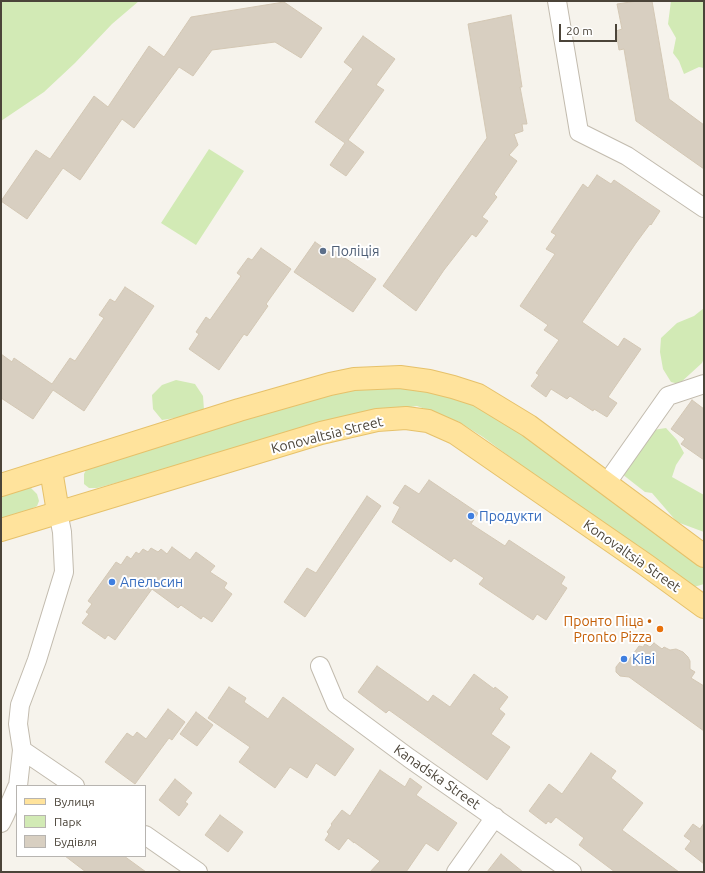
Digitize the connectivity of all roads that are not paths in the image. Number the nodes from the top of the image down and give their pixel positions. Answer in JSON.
{"nodes":[{"id":1,"x":557,"y":1,"type":"edge"},
{"id":2,"x":704,"y":208,"type":"edge"},
{"id":3,"x":704,"y":384,"type":"edge"},
{"id":4,"x":51,"y":470,"type":"junction"},
{"id":5,"x":606,"y":484,"type":"junction"},
{"id":6,"x":1,"y":485,"type":"edge"},
{"id":7,"x":58,"y":512,"type":"junction"},
{"id":8,"x":1,"y":530,"type":"edge"},
{"id":9,"x":704,"y":556,"type":"edge"},
{"id":10,"x":704,"y":607,"type":"edge"},
{"id":11,"x":320,"y":666,"type":"dead end"},
{"id":12,"x":22,"y":750,"type":"junction"},
{"id":13,"x":17,"y":785,"type":"edge"},
{"id":14,"x":74,"y":785,"type":"edge"},
{"id":15,"x":16,"y":789,"type":"edge"},
{"id":16,"x":495,"y":817,"type":"junction"},
{"id":17,"x":1,"y":823,"type":"edge"},
{"id":18,"x":146,"y":836,"type":"edge"},
{"id":19,"x":198,"y":872,"type":"edge"},
{"id":20,"x":456,"y":872,"type":"edge"},
{"id":21,"x":572,"y":872,"type":"edge"}],
"edges":[{"from":1,"to":2,"type":"street"},
{"from":3,"to":5,"type":"street"},
{"from":4,"to":5,"type":"main road"},
{"from":4,"to":6,"type":"main road"},
{"from":4,"to":7,"type":"main road"},
{"from":5,"to":9,"type":"main road"},
{"from":7,"to":8,"type":"main road","name":"Konovaltsia Street"},
{"from":7,"to":10,"type":"main road","name":"Konovaltsia Street"},
{"from":7,"to":12,"type":"street"},
{"from":11,"to":16,"type":"street","name":"Kanadska Street"},
{"from":12,"to":13,"type":"street"},
{"from":12,"to":14,"type":"street"},
{"from":15,"to":17,"type":"street"},
{"from":16,"to":20,"type":"street"},
{"from":16,"to":21,"type":"street","name":"Kanadska Street"},
{"from":18,"to":19,"type":"street"}]}
